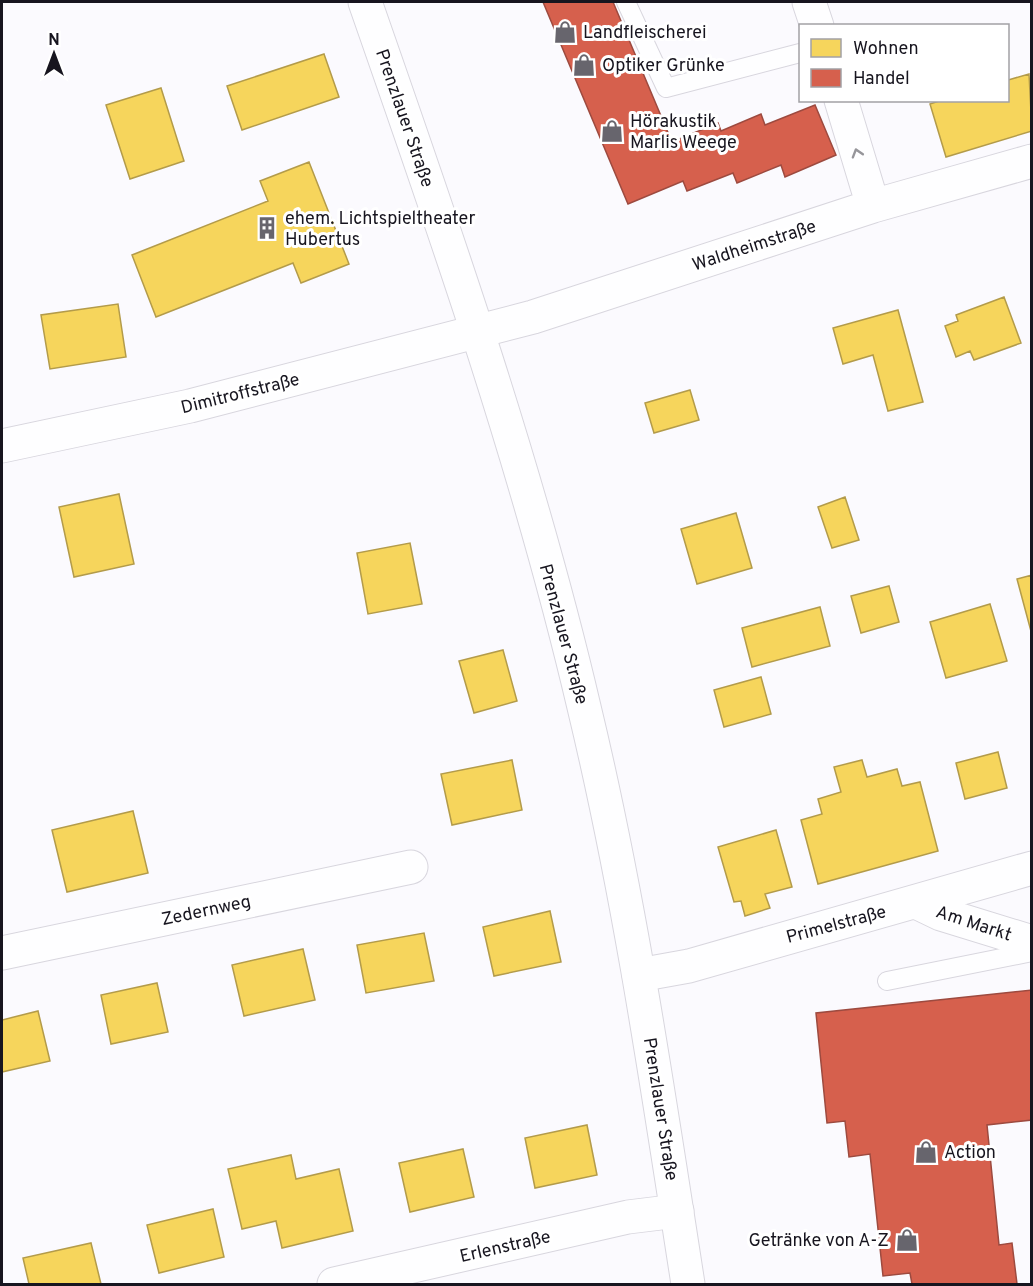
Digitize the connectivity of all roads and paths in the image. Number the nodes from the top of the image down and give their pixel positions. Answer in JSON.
{"nodes":[{"id":1,"x":365,"y":2,"type":"edge"},
{"id":2,"x":626,"y":2,"type":"edge"},
{"id":3,"x":808,"y":2,"type":"edge"},
{"id":4,"x":816,"y":24,"type":"edge"},
{"id":5,"x":799,"y":54,"type":"edge"},
{"id":6,"x":842,"y":102,"type":"edge"},
{"id":7,"x":1032,"y":161,"type":"edge"},
{"id":8,"x":873,"y":206,"type":"junction"},
{"id":9,"x":476,"y":332,"type":"junction"},
{"id":10,"x":2,"y":446,"type":"edge"},
{"id":11,"x":411,"y":867,"type":"dead end"},
{"id":12,"x":1032,"y":868,"type":"edge"},
{"id":13,"x":916,"y":902,"type":"junction"},
{"id":14,"x":1032,"y":942,"type":"edge"},
{"id":15,"x":1032,"y":952,"type":"edge"},
{"id":16,"x":2,"y":953,"type":"edge"},
{"id":17,"x":639,"y":975,"type":"junction"},
{"id":18,"x":887,"y":981,"type":"dead end"},
{"id":19,"x":677,"y":1211,"type":"junction"},
{"id":20,"x":334,"y":1284,"type":"edge"},
{"id":21,"x":688,"y":1284,"type":"edge"}],
"edges":[{"from":1,"to":9,"type":"street","name":"Prenzlauer Straße"},
{"from":2,"to":5,"type":"lane"},
{"from":3,"to":4,"type":"street"},
{"from":8,"to":6,"type":"street","one_way":true},
{"from":7,"to":8,"type":"street","name":"Waldheimstraße"},
{"from":8,"to":9,"type":"street","name":"Waldheimstraße"},
{"from":9,"to":10,"type":"street","name":"Dimitroffstraße"},
{"from":9,"to":17,"type":"street","name":"Prenzlauer Straße"},
{"from":11,"to":16,"type":"street","name":"Zedernweg"},
{"from":12,"to":13,"type":"street","name":"Primelstraße"},
{"from":13,"to":14,"type":"street","name":"Am Markt"},
{"from":13,"to":17,"type":"street","name":"Primelstraße"},
{"from":15,"to":18,"type":"lane"},
{"from":17,"to":19,"type":"street","name":"Prenzlauer Straße"},
{"from":19,"to":20,"type":"street","name":"Erlenstraße"},
{"from":19,"to":21,"type":"street","name":"Prenzlauer Straße"}]}
